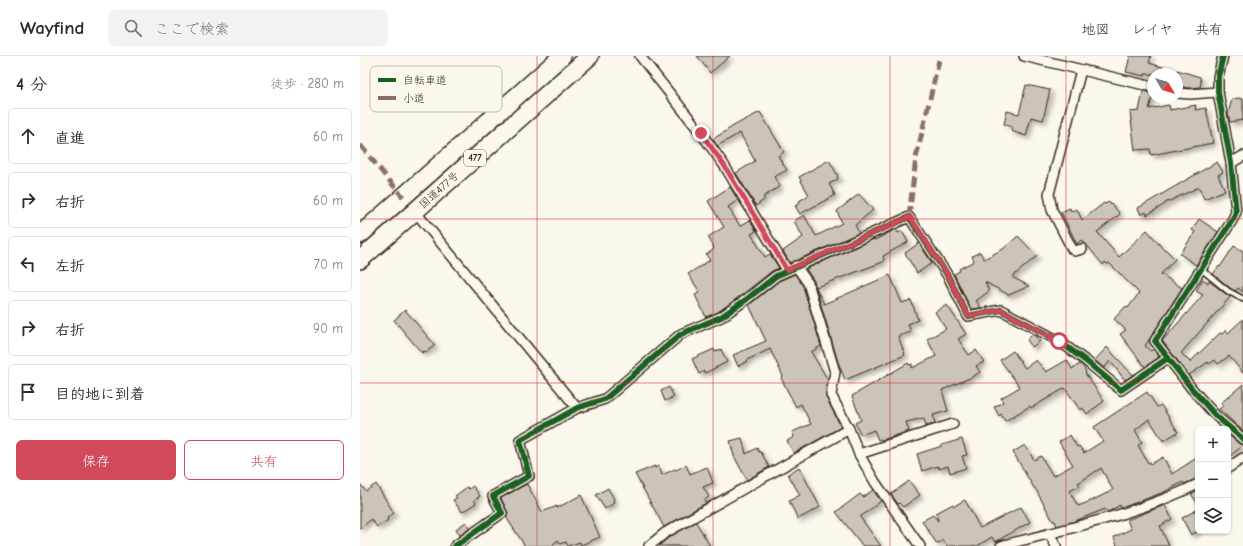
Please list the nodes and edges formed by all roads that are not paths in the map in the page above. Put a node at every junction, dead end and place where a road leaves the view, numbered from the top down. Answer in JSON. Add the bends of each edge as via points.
{"nodes":[{"id":1,"x":562,"y":56,"type":"edge"},
{"id":2,"x":590,"y":56,"type":"edge"},
{"id":3,"x":640,"y":56,"type":"edge"},
{"id":4,"x":1024,"y":56,"type":"edge"},
{"id":5,"x":1223,"y":56,"type":"edge"},
{"id":6,"x":1081,"y":70,"type":"junction"},
{"id":7,"x":1147,"y":86,"type":"edge"},
{"id":8,"x":1218,"y":92,"type":"junction"},
{"id":9,"x":1183,"y":93,"type":"edge"},
{"id":10,"x":502,"y":109,"type":"edge"},
{"id":11,"x":499,"y":112,"type":"edge"},
{"id":12,"x":1243,"y":156,"type":"edge"},
{"id":13,"x":1231,"y":162,"type":"junction"},
{"id":14,"x":403,"y":197,"type":"junction"},
{"id":15,"x":416,"y":211,"type":"junction"},
{"id":16,"x":1240,"y":212,"type":"edge"},
{"id":17,"x":360,"y":236,"type":"edge"},
{"id":18,"x":1082,"y":249,"type":"dead end"},
{"id":19,"x":360,"y":260,"type":"edge"},
{"id":20,"x":792,"y":268,"type":"junction"},
{"id":21,"x":1202,"y":269,"type":"junction"},
{"id":22,"x":1243,"y":299,"type":"edge"},
{"id":23,"x":1168,"y":358,"type":"junction"},
{"id":24,"x":577,"y":408,"type":"junction"},
{"id":25,"x":953,"y":424,"type":"dead end"},
{"id":26,"x":849,"y":429,"type":"junction"},
{"id":27,"x":1243,"y":439,"type":"edge"},
{"id":28,"x":859,"y":454,"type":"junction"},
{"id":29,"x":1243,"y":458,"type":"edge"},
{"id":30,"x":1231,"y":466,"type":"edge"},
{"id":31,"x":1195,"y":486,"type":"edge"},
{"id":32,"x":1049,"y":533,"type":"junction"},
{"id":33,"x":455,"y":546,"type":"edge"},
{"id":34,"x":649,"y":546,"type":"edge"},
{"id":35,"x":920,"y":546,"type":"edge"},
{"id":36,"x":1001,"y":546,"type":"edge"},
{"id":37,"x":1056,"y":546,"type":"edge"}],
"edges":[{"from":1,"to":10,"type":"highway","name":"国道477号","number":"477"},
{"from":2,"to":15,"type":"highway","name":"国道477号","number":"477"},
{"from":3,"to":20,"type":"street","via":[[724,165]]},
{"from":4,"to":6,"type":"street"},
{"from":5,"to":8,"type":"street","via":[[1218,77]]},
{"from":6,"to":7,"type":"street"},
{"from":6,"to":18,"type":"street","via":[[1049,194],[1052,210],[1072,249]]},
{"from":8,"to":9,"type":"street"},
{"from":8,"to":13,"type":"street"},
{"from":11,"to":14,"type":"highway","name":"国道477号","number":"477"},
{"from":12,"to":13,"type":"street"},
{"from":13,"to":16,"type":"street"},
{"from":14,"to":15,"type":"street"},
{"from":14,"to":17,"type":"highway","name":"国道477号","number":"477"},
{"from":15,"to":19,"type":"highway","name":"国道477号","number":"477"},
{"from":15,"to":24,"type":"street"},
{"from":16,"to":21,"type":"street"},
{"from":20,"to":23,"type":"street","via":[[910,217],[948,276],[968,316],[1001,310],[1059,341],[1121,390]]},
{"from":20,"to":24,"type":"street","via":[[776,276],[721,317],[681,334],[605,399]]},
{"from":20,"to":26,"type":"street","via":[[808,283],[835,372],[831,395]]},
{"from":21,"to":22,"type":"lane","via":[[1228,291]]},
{"from":21,"to":23,"type":"street","via":[[1155,342]]},
{"from":23,"to":27,"type":"street","via":[[1216,416]]},
{"from":24,"to":33,"type":"street","via":[[520,440],[529,476],[493,496],[502,513]]},
{"from":25,"to":28,"type":"street"},
{"from":26,"to":28,"type":"street"},
{"from":26,"to":34,"type":"street","via":[[665,533]]},
{"from":28,"to":35,"type":"street","via":[[875,482]]},
{"from":29,"to":30,"type":"street"},
{"from":31,"to":32,"type":"street","via":[[1175,496],[1109,519]]},
{"from":32,"to":36,"type":"street"},
{"from":32,"to":37,"type":"street"}]}
